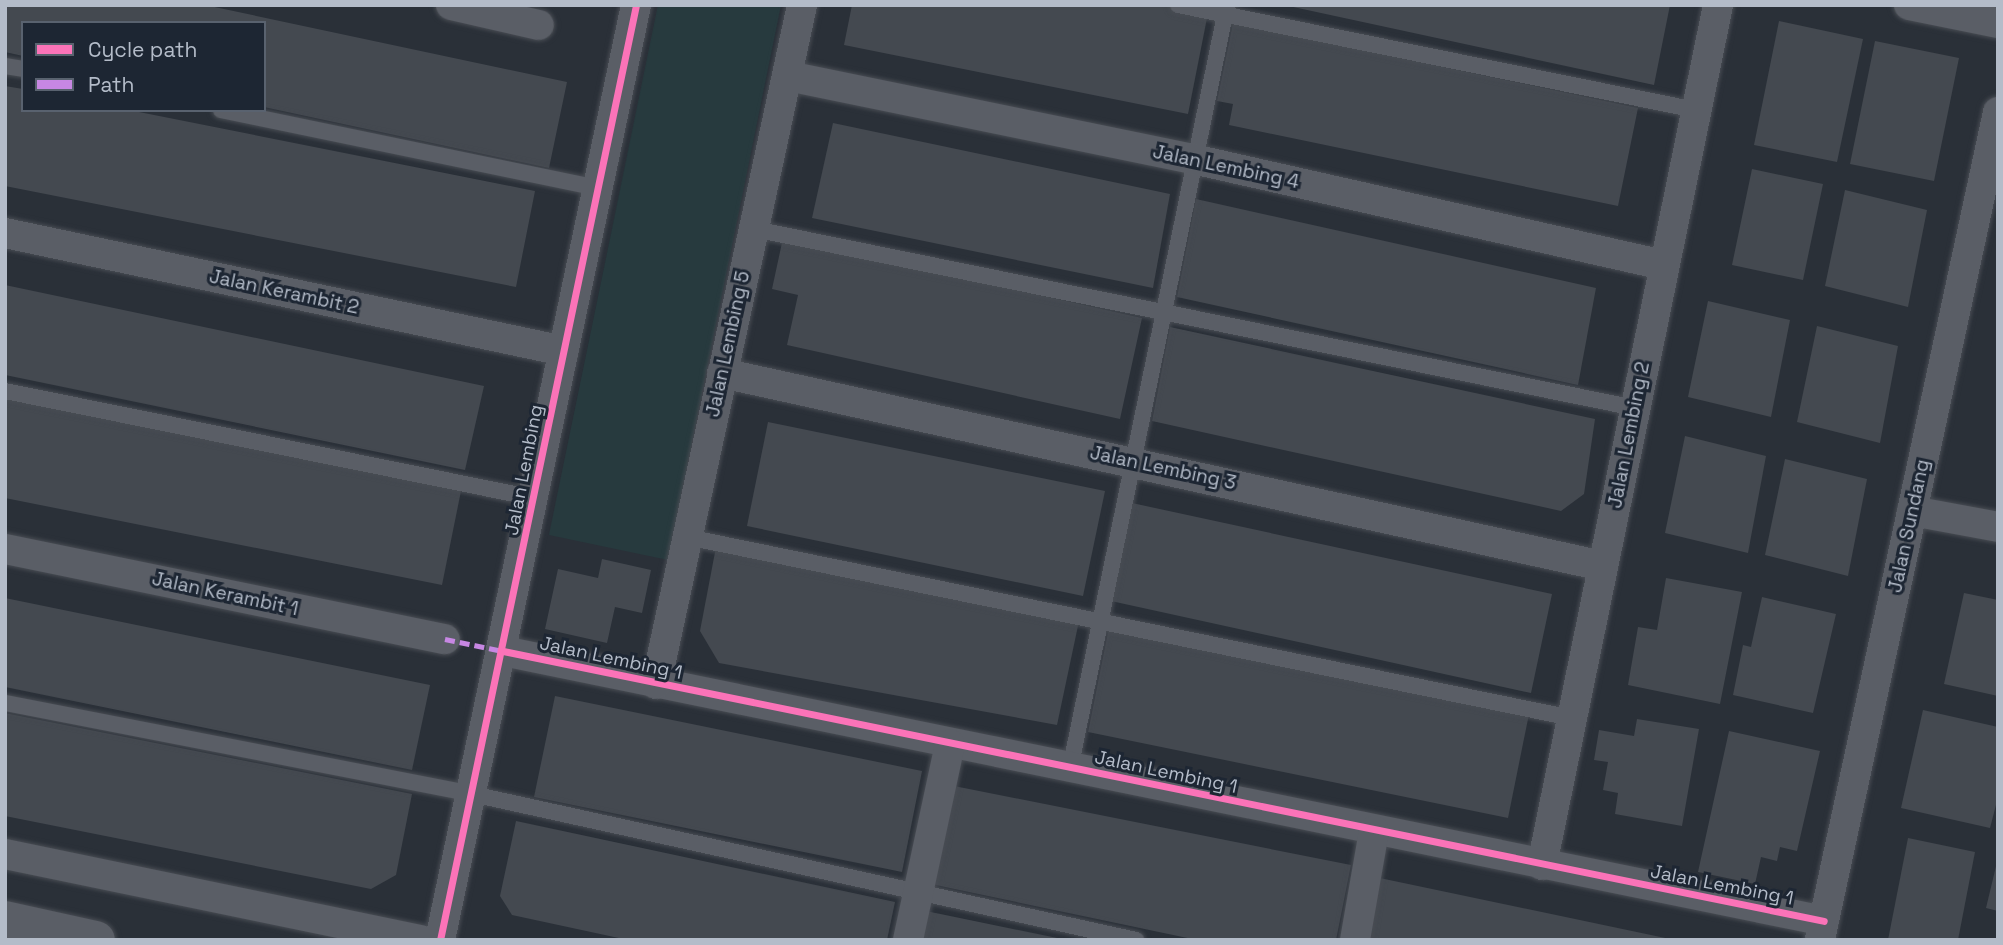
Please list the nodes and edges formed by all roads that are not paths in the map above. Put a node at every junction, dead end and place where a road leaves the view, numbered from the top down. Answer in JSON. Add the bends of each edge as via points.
{"nodes":[{"id":1,"x":451,"y":5,"type":"edge"},
{"id":2,"x":636,"y":5,"type":"edge"},
{"id":3,"x":802,"y":5,"type":"edge"},
{"id":4,"x":1178,"y":5,"type":"edge"},
{"id":5,"x":1718,"y":5,"type":"edge"},
{"id":6,"x":1909,"y":5,"type":"edge"},
{"id":7,"x":1226,"y":10,"type":"edge"},
{"id":8,"x":1998,"y":23,"type":"edge"},
{"id":9,"x":539,"y":24,"type":"dead end"},
{"id":10,"x":788,"y":76,"type":"junction"},
{"id":11,"x":1696,"y":110,"type":"junction"},
{"id":12,"x":231,"y":112,"type":"edge"},
{"id":13,"x":1998,"y":112,"type":"edge"},
{"id":14,"x":1193,"y":159,"type":"junction"},
{"id":15,"x":598,"y":188,"type":"junction"},
{"id":16,"x":754,"y":229,"type":"junction"},
{"id":17,"x":5,"y":233,"type":"edge"},
{"id":18,"x":1664,"y":265,"type":"junction"},
{"id":19,"x":1161,"y":314,"type":"junction"},
{"id":20,"x":564,"y":351,"type":"junction"},
{"id":21,"x":722,"y":373,"type":"junction"},
{"id":22,"x":5,"y":391,"type":"edge"},
{"id":23,"x":1635,"y":408,"type":"junction"},
{"id":24,"x":1133,"y":461,"type":"junction"},
{"id":25,"x":534,"y":498,"type":"junction"},
{"id":26,"x":1912,"y":511,"type":"junction"},
{"id":27,"x":1998,"y":527,"type":"edge"},
{"id":28,"x":687,"y":537,"type":"junction"},
{"id":29,"x":5,"y":549,"type":"edge"},
{"id":30,"x":1603,"y":566,"type":"junction"},
{"id":31,"x":1100,"y":620,"type":"junction"},
{"id":32,"x":445,"y":639,"type":"dead end"},
{"id":33,"x":503,"y":651,"type":"junction"},
{"id":34,"x":656,"y":684,"type":"junction"},
{"id":35,"x":5,"y":703,"type":"edge"},
{"id":36,"x":1572,"y":718,"type":"junction"},
{"id":37,"x":950,"y":744,"type":"junction"},
{"id":38,"x":1070,"y":769,"type":"junction"},
{"id":39,"x":472,"y":794,"type":"junction"},
{"id":40,"x":1374,"y":831,"type":"junction"},
{"id":41,"x":5,"y":854,"type":"edge"},
{"id":42,"x":1542,"y":865,"type":"junction"},
{"id":43,"x":918,"y":895,"type":"junction"},
{"id":44,"x":5,"y":920,"type":"edge"},
{"id":45,"x":1822,"y":930,"type":"edge"},
{"id":46,"x":96,"y":940,"type":"edge"},
{"id":47,"x":421,"y":940,"type":"edge"},
{"id":48,"x":440,"y":940,"type":"edge"},
{"id":49,"x":908,"y":940,"type":"edge"},
{"id":50,"x":1136,"y":940,"type":"edge"},
{"id":51,"x":1355,"y":940,"type":"edge"}],
"edges":[{"from":1,"to":9,"type":"street"},
{"from":2,"to":15,"type":"street","name":"Jalan Lembing"},
{"from":3,"to":10,"type":"street","name":"Jalan Lembing 5"},
{"from":4,"to":7,"type":"lane"},
{"from":5,"to":11,"type":"street","name":"Jalan Lembing 2"},
{"from":6,"to":8,"type":"street"},
{"from":7,"to":11,"type":"lane"},
{"from":7,"to":14,"type":"lane"},
{"from":10,"to":14,"type":"street","name":"Jalan Lembing 4"},
{"from":10,"to":16,"type":"street","name":"Jalan Lembing 5"},
{"from":11,"to":18,"type":"street","name":"Jalan Lembing 2"},
{"from":12,"to":15,"type":"lane"},
{"from":13,"to":26,"type":"street","name":"Jalan Sundang"},
{"from":14,"to":18,"type":"street","name":"Jalan Lembing 4"},
{"from":14,"to":19,"type":"lane"},
{"from":15,"to":20,"type":"street","name":"Jalan Lembing"},
{"from":16,"to":19,"type":"lane"},
{"from":16,"to":21,"type":"street","name":"Jalan Lembing 5"},
{"from":17,"to":20,"type":"street","name":"Jalan Kerambit 2"},
{"from":18,"to":23,"type":"street","name":"Jalan Lembing 2"},
{"from":19,"to":23,"type":"lane"},
{"from":19,"to":24,"type":"lane"},
{"from":20,"to":25,"type":"street","name":"Jalan Lembing"},
{"from":21,"to":24,"type":"street","name":"Jalan Lembing 3"},
{"from":21,"to":28,"type":"street","name":"Jalan Lembing 5"},
{"from":22,"to":25,"type":"lane"},
{"from":23,"to":30,"type":"street","name":"Jalan Lembing 2"},
{"from":24,"to":30,"type":"street","name":"Jalan Lembing 3"},
{"from":24,"to":31,"type":"lane"},
{"from":25,"to":33,"type":"street","name":"Jalan Lembing"},
{"from":26,"to":27,"type":"street"},
{"from":26,"to":45,"type":"street","name":"Jalan Sundang"},
{"from":28,"to":31,"type":"lane"},
{"from":28,"to":34,"type":"street","name":"Jalan Lembing 5"},
{"from":29,"to":32,"type":"street","name":"Jalan Kerambit 1"},
{"from":30,"to":36,"type":"street","name":"Jalan Lembing 2"},
{"from":31,"to":36,"type":"lane"},
{"from":31,"to":38,"type":"lane"},
{"from":33,"to":34,"type":"street","name":"Jalan Lembing 1"},
{"from":33,"to":39,"type":"street","name":"Jalan Lembing"},
{"from":34,"to":37,"type":"street","name":"Jalan Lembing 1"},
{"from":35,"to":39,"type":"lane"},
{"from":36,"to":42,"type":"street","name":"Jalan Lembing 2"},
{"from":37,"to":38,"type":"street","name":"Jalan Lembing 1"},
{"from":37,"to":43,"type":"street"},
{"from":38,"to":40,"type":"street","name":"Jalan Lembing 1"},
{"from":39,"to":43,"type":"lane"},
{"from":39,"to":48,"type":"street","name":"Jalan Lembing"},
{"from":40,"to":42,"type":"street","name":"Jalan Lembing 1"},
{"from":40,"to":51,"type":"street"},
{"from":41,"to":47,"type":"street"},
{"from":42,"to":45,"type":"street","name":"Jalan Lembing 1"},
{"from":43,"to":49,"type":"street"},
{"from":43,"to":50,"type":"lane"},
{"from":44,"to":46,"type":"street"}]}
